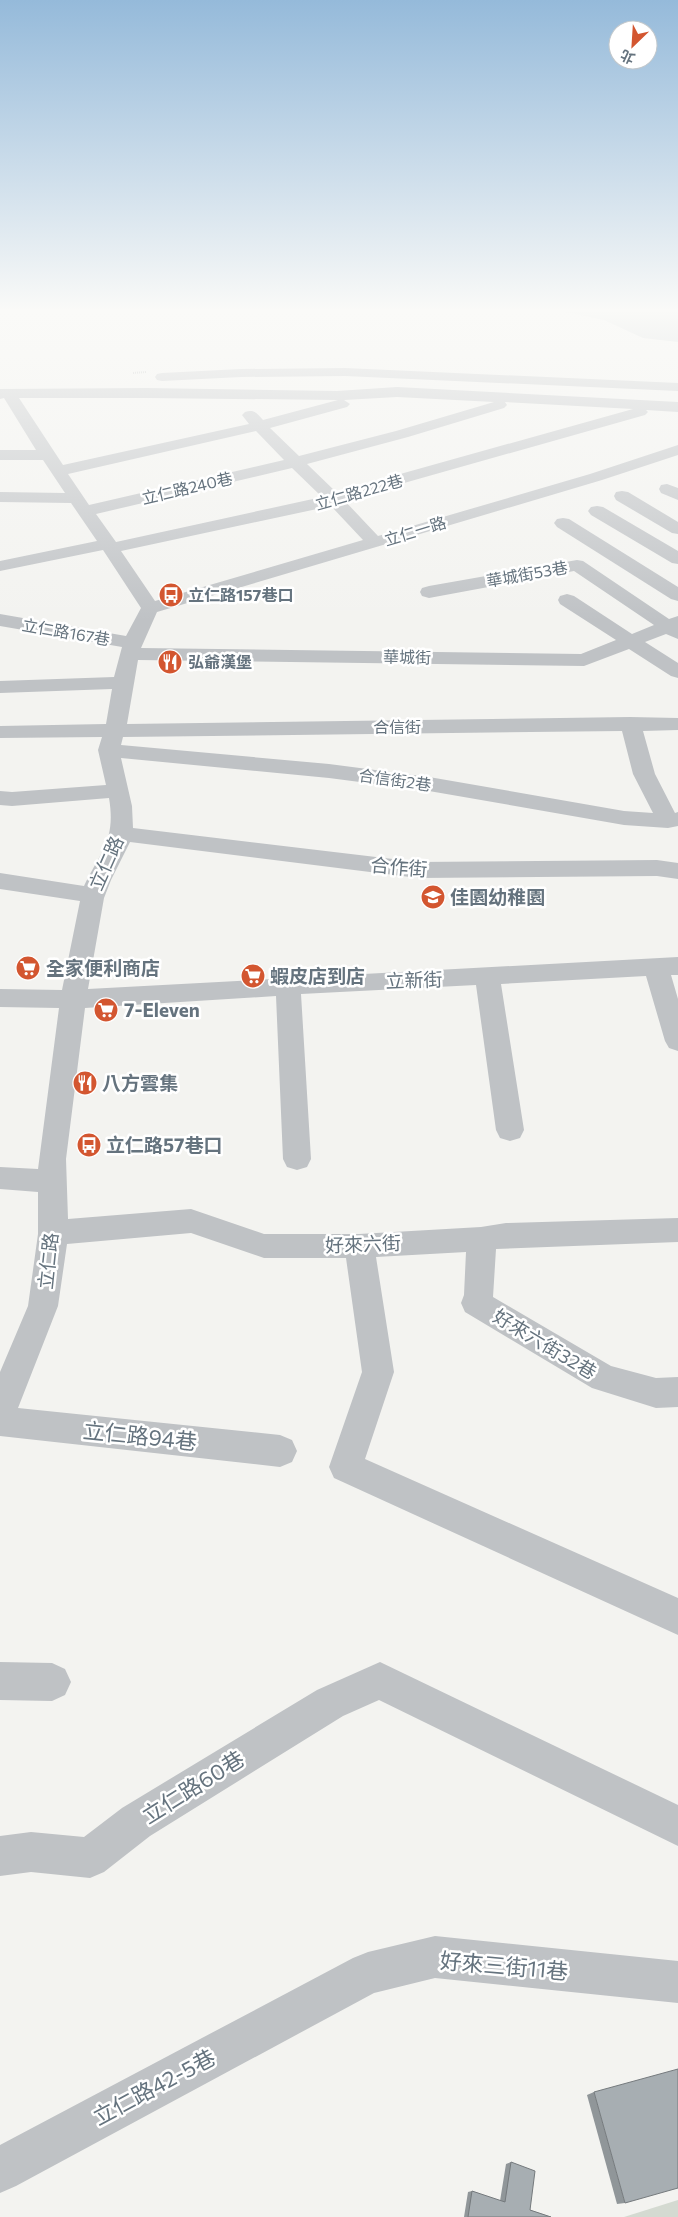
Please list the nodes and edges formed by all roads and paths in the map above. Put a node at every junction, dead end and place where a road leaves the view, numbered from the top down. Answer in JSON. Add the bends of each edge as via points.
{"nodes":[{"id":1,"x":17,"y":413,"type":"edge"},
{"id":2,"x":249,"y":413,"type":"edge"},
{"id":3,"x":305,"y":413,"type":"edge"},
{"id":4,"x":471,"y":413,"type":"edge"},
{"id":5,"x":634,"y":413,"type":"edge"},
{"id":6,"x":259,"y":426,"type":"junction"},
{"id":7,"x":678,"y":450,"type":"edge"},
{"id":8,"x":0,"y":455,"type":"edge"},
{"id":9,"x":46,"y":455,"type":"junction"},
{"id":10,"x":651,"y":458,"type":"junction"},
{"id":11,"x":296,"y":462,"type":"junction"},
{"id":12,"x":669,"y":467,"type":"dead end"},
{"id":13,"x":59,"y":471,"type":"junction"},
{"id":14,"x":622,"y":496,"type":"dead end"},
{"id":15,"x":0,"y":497,"type":"edge"},
{"id":16,"x":333,"y":498,"type":"junction"},
{"id":17,"x":80,"y":504,"type":"junction"},
{"id":18,"x":597,"y":511,"type":"dead end"},
{"id":19,"x":563,"y":523,"type":"dead end"},
{"id":20,"x":678,"y":529,"type":"edge"},
{"id":21,"x":375,"y":542,"type":"junction"},
{"id":22,"x":110,"y":546,"type":"junction"},
{"id":23,"x":678,"y":558,"type":"edge"},
{"id":24,"x":0,"y":566,"type":"edge"},
{"id":25,"x":429,"y":592,"type":"dead end"},
{"id":26,"x":678,"y":594,"type":"edge"},
{"id":27,"x":568,"y":600,"type":"dead end"},
{"id":28,"x":150,"y":608,"type":"junction"},
{"id":29,"x":0,"y":620,"type":"edge"},
{"id":30,"x":674,"y":627,"type":"edge"},
{"id":31,"x":630,"y":641,"type":"junction"},
{"id":32,"x":131,"y":649,"type":"junction"},
{"id":33,"x":678,"y":672,"type":"edge"},
{"id":34,"x":123,"y":683,"type":"junction"},
{"id":35,"x":0,"y":687,"type":"edge"},
{"id":36,"x":630,"y":723,"type":"junction"},
{"id":37,"x":678,"y":724,"type":"edge"},
{"id":38,"x":116,"y":729,"type":"junction"},
{"id":39,"x":0,"y":732,"type":"edge"},
{"id":40,"x":109,"y":750,"type":"junction"},
{"id":41,"x":117,"y":791,"type":"junction"},
{"id":42,"x":0,"y":798,"type":"edge"},
{"id":43,"x":673,"y":820,"type":"edge"},
{"id":44,"x":122,"y":834,"type":"junction"},
{"id":45,"x":678,"y":871,"type":"edge"},
{"id":46,"x":0,"y":880,"type":"edge"},
{"id":47,"x":91,"y":894,"type":"junction"},
{"id":48,"x":667,"y":967,"type":"edge"},
{"id":49,"x":487,"y":977,"type":"junction"},
{"id":50,"x":288,"y":986,"type":"junction"},
{"id":51,"x":0,"y":998,"type":"edge"},
{"id":52,"x":73,"y":999,"type":"junction"},
{"id":53,"x":678,"y":1042,"type":"edge"},
{"id":54,"x":510,"y":1130,"type":"dead end"},
{"id":55,"x":297,"y":1159,"type":"dead end"},
{"id":56,"x":0,"y":1178,"type":"edge"},
{"id":57,"x":52,"y":1182,"type":"junction"},
{"id":58,"x":678,"y":1230,"type":"edge"},
{"id":59,"x":52,"y":1234,"type":"junction"},
{"id":60,"x":481,"y":1240,"type":"junction"},
{"id":61,"x":359,"y":1246,"type":"junction"},
{"id":62,"x":678,"y":1392,"type":"edge"},
{"id":63,"x":0,"y":1410,"type":"edge"},
{"id":64,"x":0,"y":1421,"type":"edge"},
{"id":65,"x":280,"y":1451,"type":"dead end"},
{"id":66,"x":678,"y":1616,"type":"edge"},
{"id":67,"x":0,"y":1681,"type":"edge"},
{"id":68,"x":52,"y":1682,"type":"dead end"},
{"id":69,"x":678,"y":1826,"type":"edge"},
{"id":70,"x":0,"y":1856,"type":"edge"},
{"id":71,"x":678,"y":1982,"type":"edge"},
{"id":72,"x":308,"y":2004,"type":"joint"},
{"id":73,"x":0,"y":2170,"type":"edge"}],
"edges":[{"from":1,"to":9,"type":"street"},
{"from":2,"to":6,"type":"street"},
{"from":3,"to":6,"type":"street"},
{"from":4,"to":11,"type":"street","name":"立仁路240巷"},
{"from":5,"to":16,"type":"street","name":"立仁路222巷"},
{"from":6,"to":11,"type":"street"},
{"from":6,"to":13,"type":"street"},
{"from":7,"to":10,"type":"street","name":"立仁一路"},
{"from":8,"to":9,"type":"street"},
{"from":9,"to":13,"type":"street"},
{"from":10,"to":12,"type":"street"},
{"from":10,"to":21,"type":"street","name":"立仁一路"},
{"from":11,"to":16,"type":"street"},
{"from":11,"to":17,"type":"street","name":"立仁路240巷"},
{"from":13,"to":17,"type":"street"},
{"from":14,"to":20,"type":"street"},
{"from":15,"to":17,"type":"street","name":"立仁路240巷"},
{"from":16,"to":21,"type":"street"},
{"from":16,"to":22,"type":"street","name":"立仁路222巷","via":[[311,506]]},
{"from":17,"to":22,"type":"street"},
{"from":18,"to":23,"type":"street"},
{"from":19,"to":26,"type":"street"},
{"from":21,"to":28,"type":"street","name":"立仁一路"},
{"from":22,"to":24,"type":"street","name":"立仁路222巷"},
{"from":22,"to":28,"type":"street"},
{"from":25,"to":30,"type":"street","name":"華城街53巷","via":[[577,565]]},
{"from":27,"to":31,"type":"street"},
{"from":28,"to":32,"type":"street","name":"立仁路"},
{"from":29,"to":32,"type":"street","name":"立仁路167巷"},
{"from":30,"to":31,"type":"street","name":"華城街"},
{"from":31,"to":32,"type":"street","name":"華城街","via":[[584,660]]},
{"from":31,"to":33,"type":"street"},
{"from":32,"to":34,"type":"street","name":"立仁路"},
{"from":34,"to":35,"type":"street"},
{"from":34,"to":38,"type":"street","name":"立仁路"},
{"from":36,"to":37,"type":"street","name":"合信街"},
{"from":36,"to":38,"type":"street","name":"合信街"},
{"from":36,"to":43,"type":"street","via":[[644,774]]},
{"from":38,"to":39,"type":"street","name":"合信街"},
{"from":38,"to":40,"type":"street","name":"立仁路"},
{"from":40,"to":41,"type":"street","name":"立仁路"},
{"from":40,"to":43,"type":"street","name":"合信街2巷","via":[[338,772],[429,784],[624,818]]},
{"from":41,"to":42,"type":"street"},
{"from":41,"to":44,"type":"street","name":"立仁路","via":[[123,818]]},
{"from":44,"to":45,"type":"street","name":"合作街","via":[[418,870],[657,868]]},
{"from":44,"to":47,"type":"street","name":"立仁路"},
{"from":46,"to":47,"type":"street"},
{"from":47,"to":52,"type":"street","name":"立仁路"},
{"from":48,"to":49,"type":"street","name":"立新街"},
{"from":48,"to":53,"type":"street"},
{"from":49,"to":50,"type":"street","name":"立新街"},
{"from":49,"to":54,"type":"street"},
{"from":50,"to":52,"type":"street","name":"立新街"},
{"from":50,"to":55,"type":"street"},
{"from":51,"to":52,"type":"street","name":"立新街"},
{"from":52,"to":57,"type":"street","name":"立仁路","via":[[52,1159]]},
{"from":56,"to":57,"type":"street"},
{"from":57,"to":59,"type":"street","name":"立仁路"},
{"from":58,"to":60,"type":"street","name":"好來六街","via":[[506,1235]]},
{"from":59,"to":61,"type":"street","name":"好來六街","via":[[191,1221],[264,1246]]},
{"from":59,"to":63,"type":"street","name":"立仁路","via":[[44,1306]]},
{"from":60,"to":61,"type":"street","name":"好來六街"},
{"from":60,"to":62,"type":"street","name":"好來六街32巷","via":[[476,1303],[603,1378],[656,1393]]},
{"from":61,"to":66,"type":"street","via":[[378,1372],[346,1467]]},
{"from":64,"to":65,"type":"street","name":"立仁路94巷"},
{"from":67,"to":68,"type":"street"},
{"from":69,"to":70,"type":"street","name":"立仁路60巷","via":[[380,1681],[322,1708],[136,1822],[90,1858],[31,1852]]},
{"from":71,"to":72,"type":"street","name":"好來三街11巷","via":[[435,1958],[368,1973]]},
{"from":72,"to":73,"type":"street","name":"立仁路42-5巷"}]}
